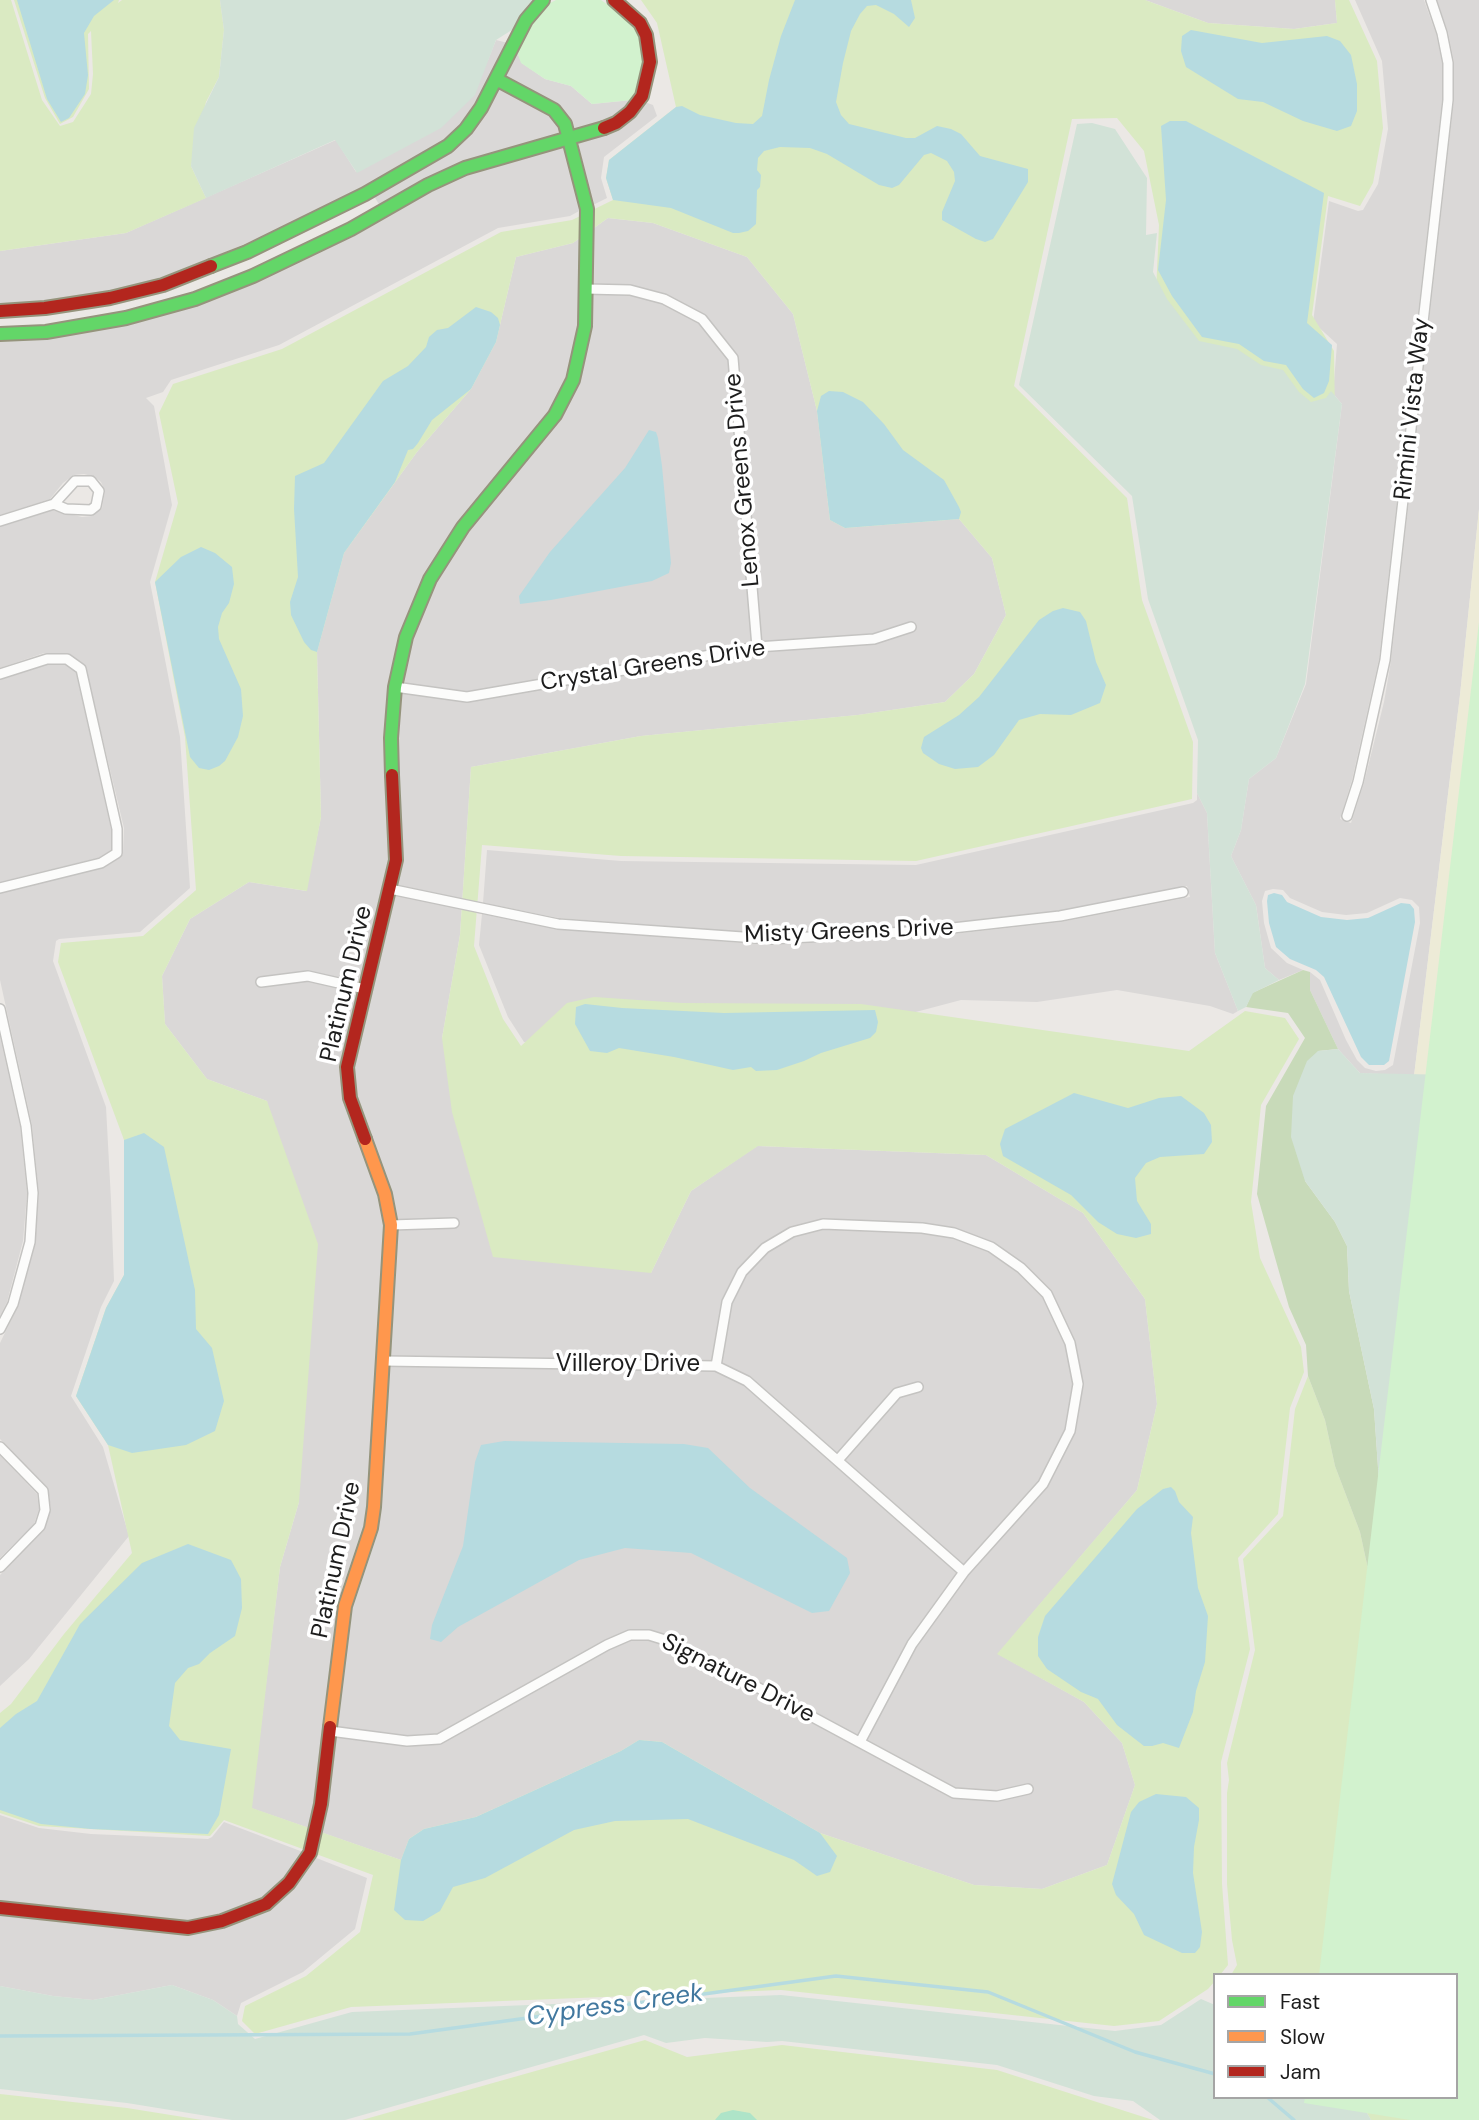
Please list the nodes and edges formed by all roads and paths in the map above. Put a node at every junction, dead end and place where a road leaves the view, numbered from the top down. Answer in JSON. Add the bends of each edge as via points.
{"nodes":[{"id":1,"x":542,"y":0,"type":"edge"},
{"id":2,"x":614,"y":0,"type":"edge"},
{"id":3,"x":626,"y":0,"type":"edge"},
{"id":4,"x":1431,"y":0,"type":"edge"},
{"id":5,"x":636,"y":18,"type":"junction"},
{"id":6,"x":496,"y":79,"type":"junction"},
{"id":7,"x":570,"y":139,"type":"junction"},
{"id":8,"x":365,"y":194,"type":"junction"},
{"id":9,"x":376,"y":215,"type":"junction"},
{"id":10,"x":586,"y":289,"type":"junction"},
{"id":11,"x":0,"y":311,"type":"edge"},
{"id":12,"x":0,"y":334,"type":"edge"},
{"id":13,"x":54,"y":504,"type":"junction"},
{"id":14,"x":0,"y":521,"type":"edge"},
{"id":15,"x":911,"y":627,"type":"dead end"},
{"id":16,"x":757,"y":647,"type":"junction"},
{"id":17,"x":0,"y":674,"type":"edge"},
{"id":18,"x":395,"y":687,"type":"junction"},
{"id":19,"x":1347,"y":816,"type":"dead end"},
{"id":20,"x":0,"y":888,"type":"edge"},
{"id":21,"x":390,"y":889,"type":"junction"},
{"id":22,"x":1183,"y":892,"type":"dead end"},
{"id":23,"x":261,"y":982,"type":"dead end"},
{"id":24,"x":365,"y":989,"type":"junction"},
{"id":25,"x":0,"y":1009,"type":"edge"},
{"id":26,"x":454,"y":1223,"type":"dead end"},
{"id":27,"x":391,"y":1225,"type":"junction"},
{"id":28,"x":0,"y":1329,"type":"edge"},
{"id":29,"x":384,"y":1361,"type":"junction"},
{"id":30,"x":716,"y":1366,"type":"junction"},
{"id":31,"x":918,"y":1387,"type":"dead end"},
{"id":32,"x":0,"y":1447,"type":"edge"},
{"id":33,"x":838,"y":1460,"type":"junction"},
{"id":34,"x":0,"y":1567,"type":"edge"},
{"id":35,"x":964,"y":1572,"type":"junction"},
{"id":36,"x":330,"y":1731,"type":"junction"},
{"id":37,"x":860,"y":1742,"type":"junction"},
{"id":38,"x":1028,"y":1789,"type":"dead end"},
{"id":39,"x":0,"y":1908,"type":"edge"}],
"edges":[{"from":1,"to":6,"type":"street","via":[[526,20]]},
{"from":2,"to":5,"type":"street"},
{"from":3,"to":5,"type":"street"},
{"from":4,"to":19,"type":"street","name":"Rimini Vista Way","via":[[1448,63],[1448,100],[1385,660]]},
{"from":5,"to":7,"type":"street","via":[[650,52],[642,96],[616,123]]},
{"from":6,"to":7,"type":"street","name":"Platinum Drive","via":[[554,110]]},
{"from":6,"to":8,"type":"street","via":[[457,139]]},
{"from":7,"to":9,"type":"street","via":[[465,168]]},
{"from":7,"to":10,"type":"street","name":"Platinum Drive","via":[[587,209]]},
{"from":8,"to":9,"type":"street"},
{"from":8,"to":11,"type":"street","via":[[247,252],[163,285],[110,298]]},
{"from":9,"to":12,"type":"street","via":[[253,276],[195,299],[126,318],[46,332]]},
{"from":10,"to":16,"type":"street","name":"Lenox Greens Drive","via":[[631,290],[664,299],[702,319],[733,358]]},
{"from":10,"to":18,"type":"street","name":"Platinum Drive","via":[[584,338],[568,391],[547,426],[463,527],[435,569],[410,626]]},
{"from":13,"to":13,"type":"street","via":[[91,510],[99,491],[91,481],[75,481]]},
{"from":13,"to":14,"type":"street"},
{"from":15,"to":16,"type":"street","name":"Crystal Greens Drive","via":[[874,639]]},
{"from":16,"to":18,"type":"street","name":"Crystal Greens Drive","via":[[467,697]]},
{"from":17,"to":20,"type":"street","via":[[47,659],[67,659],[81,669],[117,829],[117,853],[101,863]]},
{"from":18,"to":21,"type":"street","name":"Platinum Drive","via":[[391,738],[396,852]]},
{"from":21,"to":22,"type":"street","name":"Misty Greens Drive","via":[[558,924],[771,939],[926,932],[1034,919]]},
{"from":21,"to":24,"type":"street","name":"Platinum Drive"},
{"from":23,"to":24,"type":"street","via":[[308,976]]},
{"from":24,"to":27,"type":"street","name":"Platinum Drive","via":[[348,1059],[348,1082],[386,1194]]},
{"from":25,"to":28,"type":"street","via":[[26,1126],[33,1194],[30,1242],[13,1304]]},
{"from":26,"to":27,"type":"street"},
{"from":27,"to":29,"type":"street","name":"Platinum Drive"},
{"from":29,"to":30,"type":"street","name":"Villeroy Drive"},
{"from":29,"to":36,"type":"street","name":"Platinum Drive","via":[[374,1507],[345,1606]]},
{"from":30,"to":33,"type":"street","name":"Villeroy Drive","via":[[747,1381]]},
{"from":30,"to":35,"type":"street","via":[[727,1302],[742,1272],[765,1248],[792,1231],[823,1224],[922,1228],[990,1247],[1021,1268],[1048,1294],[1070,1343],[1078,1384],[1070,1431],[1043,1484]]},
{"from":31,"to":33,"type":"street","via":[[897,1393]]},
{"from":32,"to":34,"type":"street","via":[[43,1491],[45,1510],[40,1526]]},
{"from":33,"to":35,"type":"street","name":"Villeroy Drive"},
{"from":35,"to":37,"type":"street","via":[[912,1644]]},
{"from":36,"to":37,"type":"street","name":"Signature Drive","via":[[407,1741],[439,1739],[607,1645],[630,1635],[649,1635],[675,1643]]},
{"from":36,"to":39,"type":"street","name":"Platinum Drive","via":[[310,1853],[289,1883],[265,1904],[222,1922],[188,1927]]},
{"from":37,"to":38,"type":"street","name":"Signature Drive","via":[[954,1793],[998,1796]]}]}
